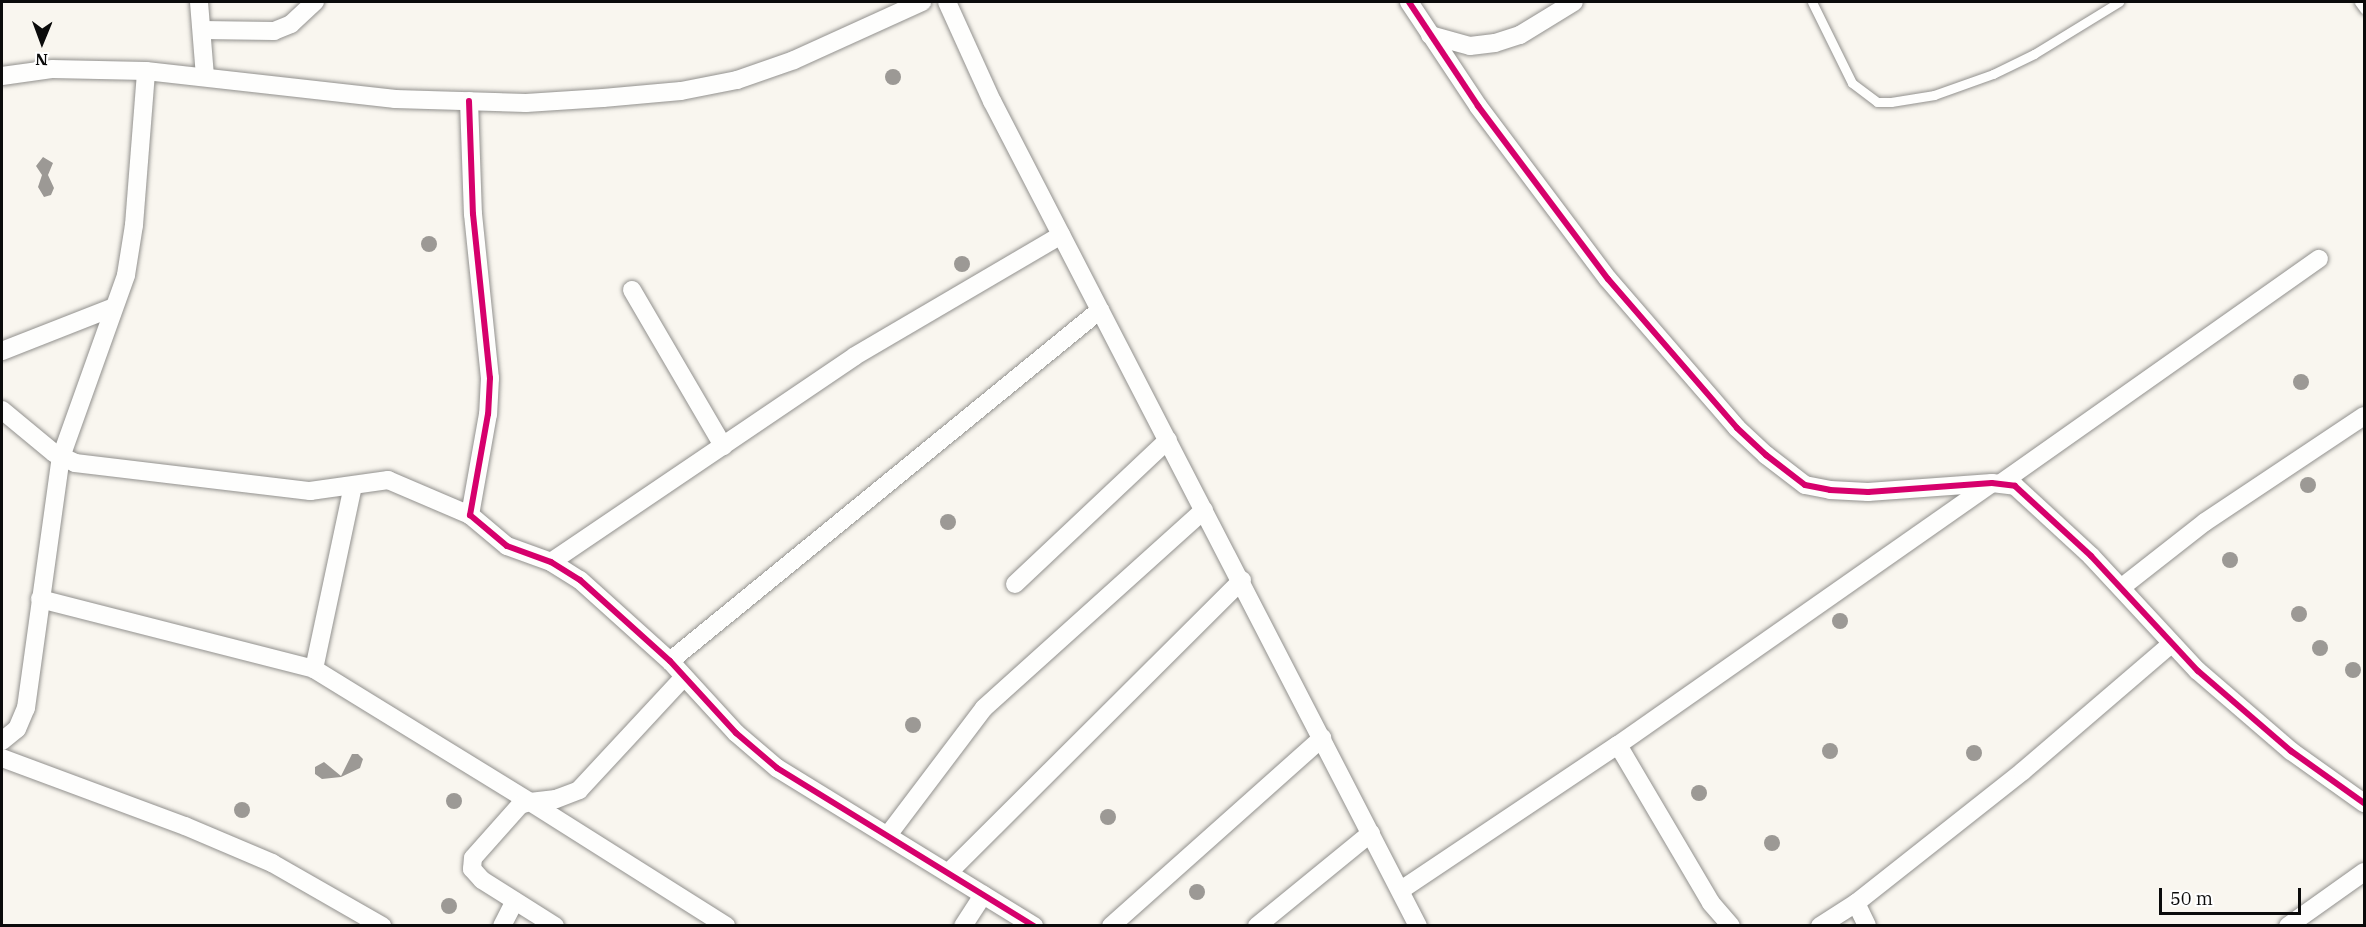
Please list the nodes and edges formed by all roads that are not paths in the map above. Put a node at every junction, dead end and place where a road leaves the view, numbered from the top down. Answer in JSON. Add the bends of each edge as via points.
{"nodes":[{"id":1,"x":199,"y":2,"type":"edge"},
{"id":2,"x":315,"y":2,"type":"edge"},
{"id":3,"x":922,"y":2,"type":"edge"},
{"id":4,"x":947,"y":2,"type":"edge"},
{"id":5,"x":1408,"y":2,"type":"edge"},
{"id":6,"x":1574,"y":2,"type":"edge"},
{"id":7,"x":1812,"y":2,"type":"edge"},
{"id":8,"x":2119,"y":2,"type":"edge"},
{"id":9,"x":2359,"y":2,"type":"edge"},
{"id":10,"x":2364,"y":9,"type":"edge"},
{"id":11,"x":202,"y":30,"type":"junction"},
{"id":12,"x":1430,"y":35,"type":"junction"},
{"id":13,"x":146,"y":71,"type":"junction"},
{"id":14,"x":2,"y":76,"type":"edge"},
{"id":15,"x":205,"y":77,"type":"junction"},
{"id":16,"x":469,"y":101,"type":"junction"},
{"id":17,"x":1061,"y":235,"type":"junction"},
{"id":18,"x":2319,"y":259,"type":"dead end"},
{"id":19,"x":633,"y":291,"type":"dead end"},
{"id":20,"x":114,"y":307,"type":"junction"},
{"id":21,"x":1100,"y":310,"type":"junction"},
{"id":22,"x":2,"y":351,"type":"edge"},
{"id":23,"x":2,"y":410,"type":"edge"},
{"id":24,"x":2364,"y":416,"type":"edge"},
{"id":25,"x":1168,"y":440,"type":"junction"},
{"id":26,"x":723,"y":446,"type":"junction"},
{"id":27,"x":61,"y":457,"type":"junction"},
{"id":28,"x":1997,"y":483,"type":"junction"},
{"id":29,"x":353,"y":486,"type":"junction"},
{"id":30,"x":1204,"y":510,"type":"junction"},
{"id":31,"x":470,"y":515,"type":"junction"},
{"id":32,"x":551,"y":562,"type":"junction"},
{"id":33,"x":1242,"y":580,"type":"junction"},
{"id":34,"x":1014,"y":584,"type":"dead end"},
{"id":35,"x":2122,"y":587,"type":"junction"},
{"id":36,"x":40,"y":599,"type":"junction"},
{"id":37,"x":2171,"y":644,"type":"junction"},
{"id":38,"x":670,"y":661,"type":"junction"},
{"id":39,"x":314,"y":669,"type":"junction"},
{"id":40,"x":684,"y":677,"type":"junction"},
{"id":41,"x":1322,"y":738,"type":"junction"},
{"id":42,"x":2,"y":741,"type":"edge"},
{"id":43,"x":1618,"y":745,"type":"junction"},
{"id":44,"x":2,"y":758,"type":"edge"},
{"id":45,"x":530,"y":802,"type":"junction"},
{"id":46,"x":2364,"y":803,"type":"edge"},
{"id":47,"x":1371,"y":833,"type":"junction"},
{"id":48,"x":888,"y":835,"type":"junction"},
{"id":49,"x":2364,"y":872,"type":"edge"},
{"id":50,"x":948,"y":873,"type":"junction"},
{"id":51,"x":1401,"y":890,"type":"junction"},
{"id":52,"x":983,"y":895,"type":"junction"},
{"id":53,"x":515,"y":901,"type":"junction"},
{"id":54,"x":1856,"y":903,"type":"junction"},
{"id":55,"x":382,"y":926,"type":"edge"},
{"id":56,"x":502,"y":926,"type":"edge"},
{"id":57,"x":555,"y":926,"type":"edge"},
{"id":58,"x":726,"y":926,"type":"edge"},
{"id":59,"x":963,"y":926,"type":"edge"},
{"id":60,"x":1034,"y":926,"type":"edge"},
{"id":61,"x":1111,"y":926,"type":"edge"},
{"id":62,"x":1257,"y":926,"type":"edge"},
{"id":63,"x":1418,"y":926,"type":"edge"},
{"id":64,"x":1731,"y":926,"type":"edge"},
{"id":65,"x":1820,"y":926,"type":"edge"},
{"id":66,"x":1867,"y":926,"type":"edge"},
{"id":67,"x":2288,"y":926,"type":"edge"}],
"edges":[{"from":1,"to":11,"type":"street"},
{"from":2,"to":11,"type":"street","via":[[291,24],[274,31]]},
{"from":3,"to":16,"type":"street","via":[[794,60],[737,80],[681,91],[603,98]]},
{"from":4,"to":17,"type":"street","via":[[992,101]]},
{"from":5,"to":12,"type":"street"},
{"from":6,"to":12,"type":"street","via":[[1520,35],[1495,43],[1470,46]]},
{"from":7,"to":8,"type":"lane","via":[[1852,83],[1877,102],[1891,102],[1934,95],[1993,74]]},
{"from":9,"to":10,"type":"lane"},
{"from":11,"to":15,"type":"street"},
{"from":12,"to":28,"type":"street","via":[[1478,106],[1608,279],[1737,428],[1766,454],[1806,485],[1830,490]]},
{"from":13,"to":14,"type":"street","via":[[52,69]]},
{"from":13,"to":15,"type":"street"},
{"from":13,"to":20,"type":"street","via":[[134,225],[126,275]]},
{"from":15,"to":16,"type":"street","via":[[395,99]]},
{"from":16,"to":31,"type":"street","via":[[473,214],[490,378],[488,414]]},
{"from":17,"to":21,"type":"street"},
{"from":17,"to":26,"type":"street","via":[[855,356]]},
{"from":18,"to":28,"type":"street"},
{"from":19,"to":26,"type":"street"},
{"from":20,"to":22,"type":"street"},
{"from":20,"to":27,"type":"street"},
{"from":21,"to":25,"type":"street"},
{"from":21,"to":38,"type":"street"},
{"from":23,"to":27,"type":"street"},
{"from":24,"to":35,"type":"street","via":[[2205,522]]},
{"from":25,"to":30,"type":"street"},
{"from":25,"to":34,"type":"street"},
{"from":26,"to":32,"type":"street"},
{"from":27,"to":29,"type":"street","via":[[75,463],[310,490]]},
{"from":27,"to":36,"type":"street"},
{"from":28,"to":35,"type":"street","via":[[2019,490]]},
{"from":28,"to":43,"type":"street"},
{"from":29,"to":31,"type":"street","via":[[372,480],[399,483]]},
{"from":29,"to":39,"type":"street"},
{"from":30,"to":33,"type":"street"},
{"from":30,"to":48,"type":"street","via":[[991,701],[969,724]]},
{"from":31,"to":32,"type":"street","via":[[507,546]]},
{"from":32,"to":38,"type":"street","via":[[580,580]]},
{"from":33,"to":41,"type":"street"},
{"from":33,"to":50,"type":"street"},
{"from":35,"to":37,"type":"street"},
{"from":36,"to":39,"type":"street"},
{"from":36,"to":42,"type":"street","via":[[26,708],[17,729]]},
{"from":37,"to":46,"type":"street","via":[[2291,751]]},
{"from":37,"to":54,"type":"street","via":[[2023,771]]},
{"from":38,"to":40,"type":"street"},
{"from":39,"to":45,"type":"street"},
{"from":40,"to":45,"type":"street","via":[[579,790],[555,800]]},
{"from":40,"to":48,"type":"street","via":[[736,733],[777,768]]},
{"from":41,"to":47,"type":"street"},
{"from":41,"to":61,"type":"street"},
{"from":43,"to":51,"type":"street"},
{"from":43,"to":64,"type":"street","via":[[1711,903]]},
{"from":44,"to":55,"type":"street","via":[[272,863]]},
{"from":45,"to":53,"type":"street","via":[[513,809],[473,858],[476,875]]},
{"from":45,"to":58,"type":"street"},
{"from":47,"to":51,"type":"street"},
{"from":47,"to":62,"type":"street"},
{"from":48,"to":50,"type":"street"},
{"from":49,"to":67,"type":"street"},
{"from":50,"to":52,"type":"street"},
{"from":51,"to":63,"type":"street"},
{"from":52,"to":59,"type":"street"},
{"from":52,"to":60,"type":"street"},
{"from":53,"to":56,"type":"street"},
{"from":53,"to":57,"type":"street"},
{"from":54,"to":65,"type":"street"},
{"from":54,"to":66,"type":"street"}]}
